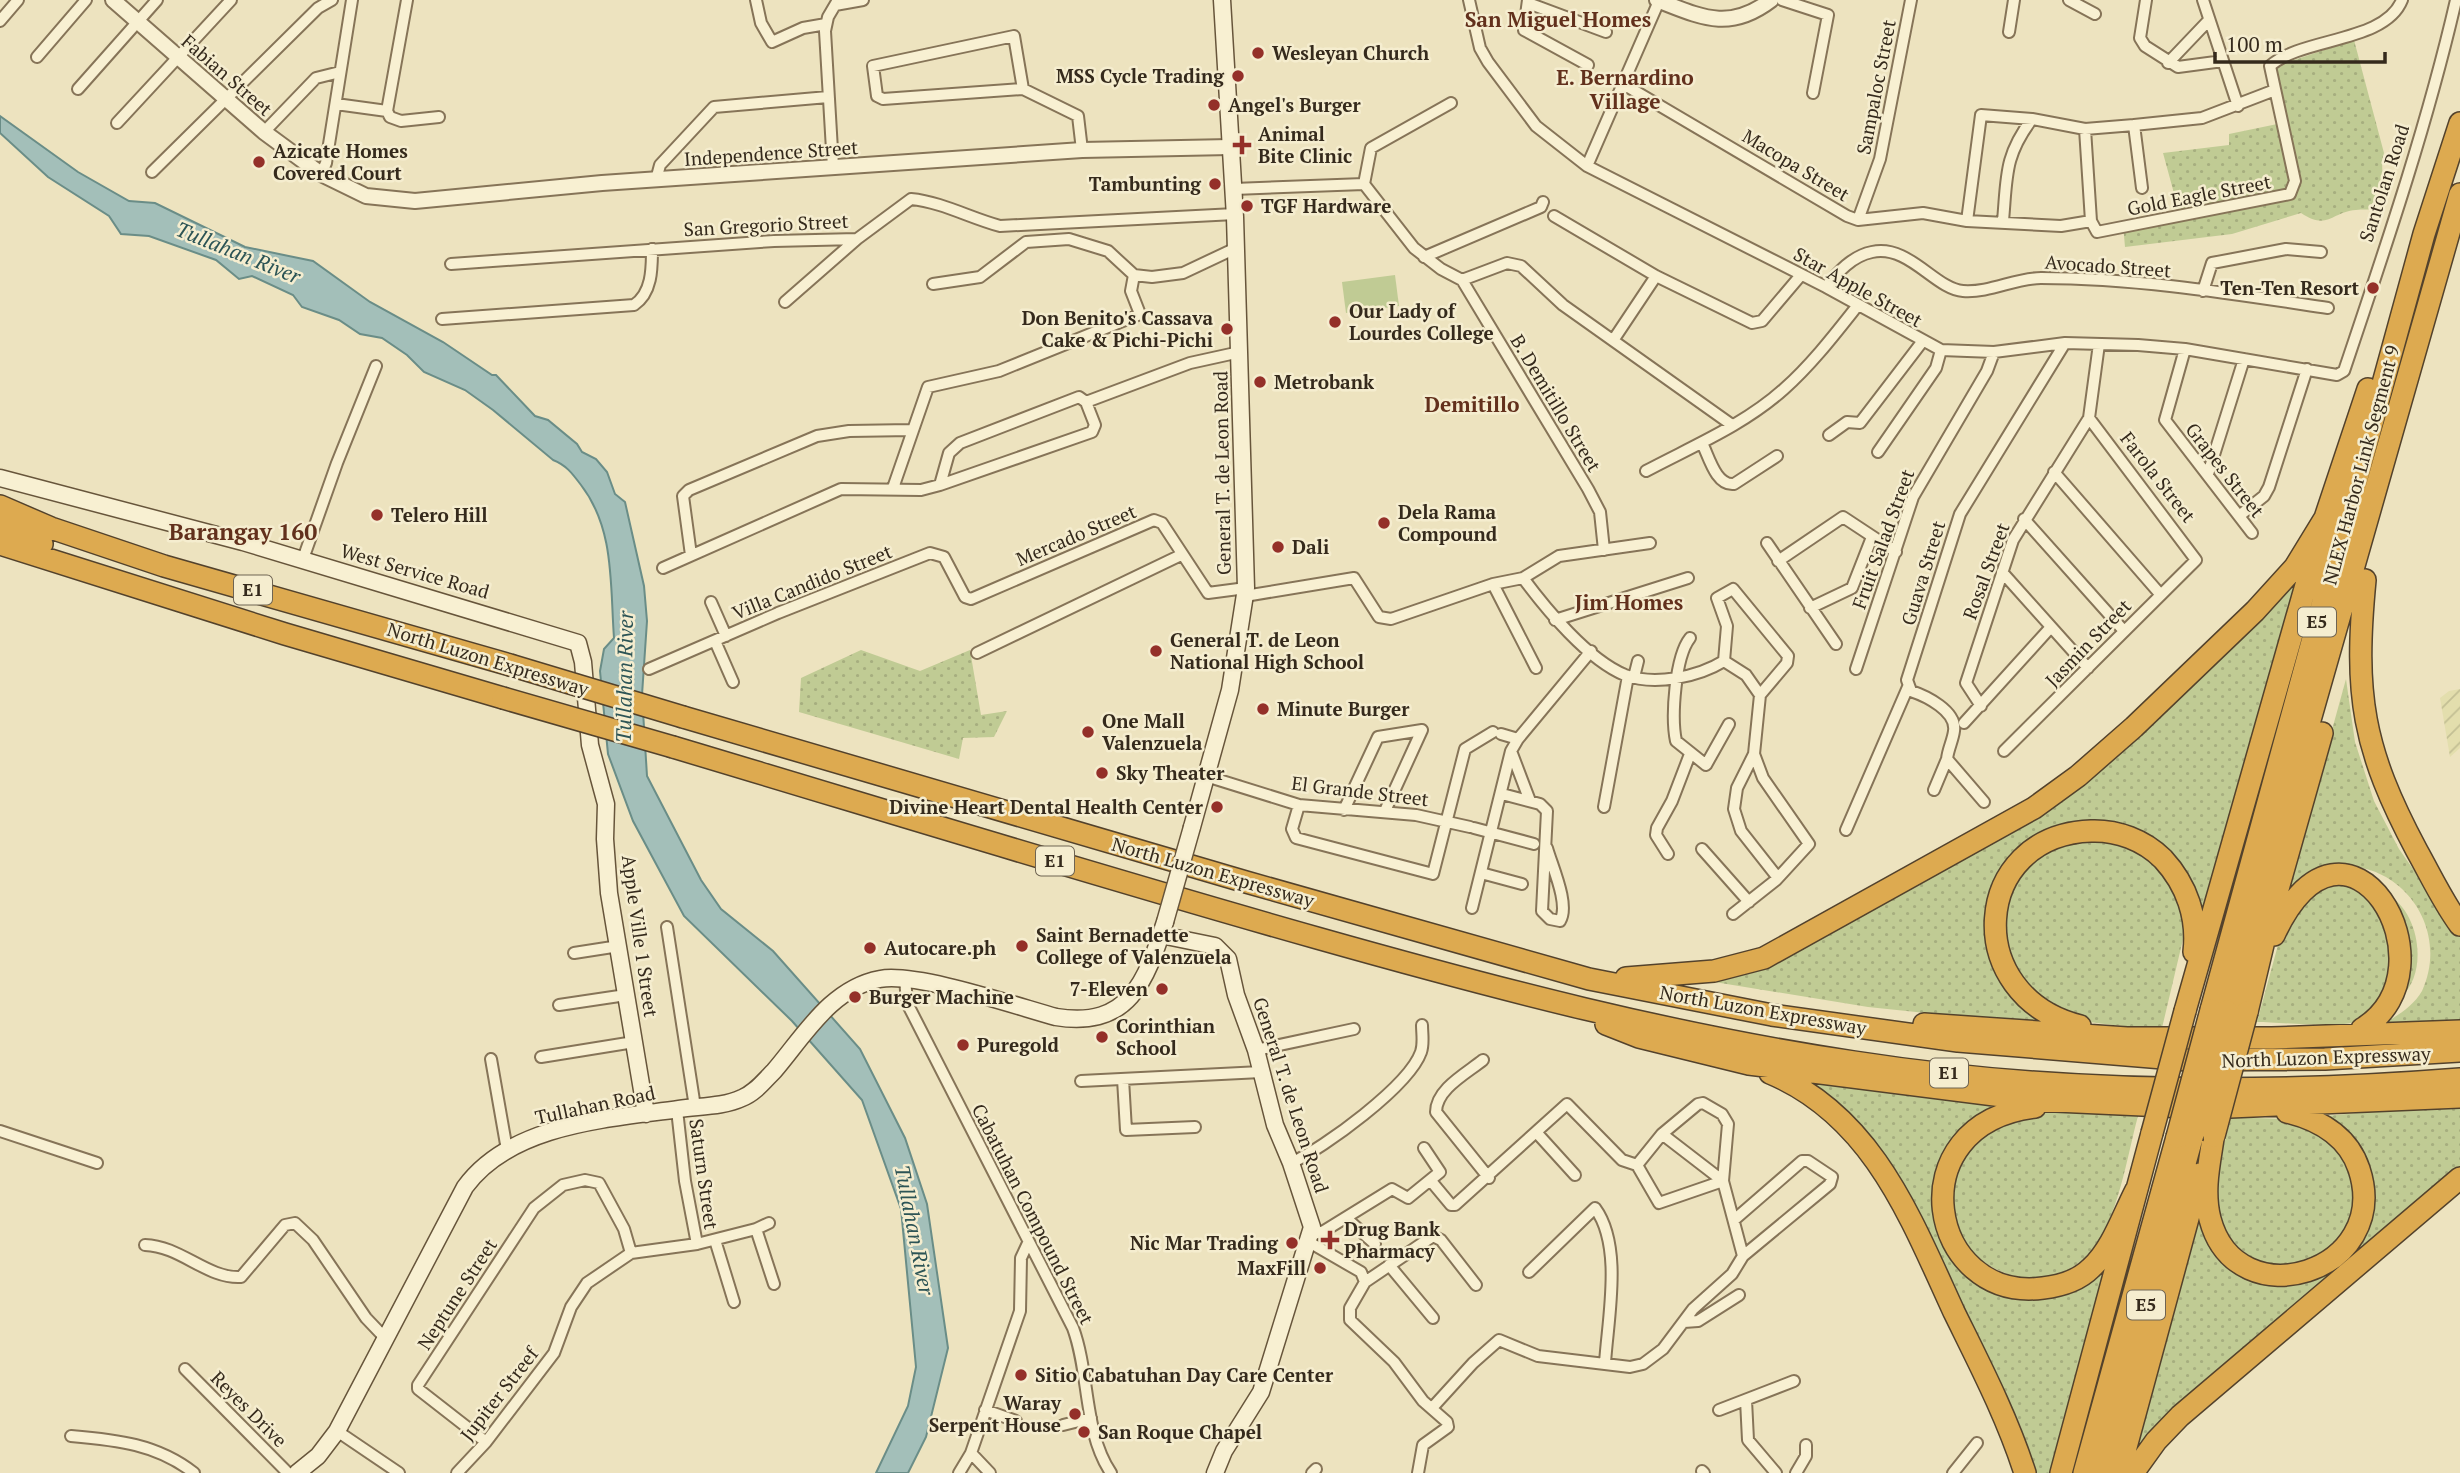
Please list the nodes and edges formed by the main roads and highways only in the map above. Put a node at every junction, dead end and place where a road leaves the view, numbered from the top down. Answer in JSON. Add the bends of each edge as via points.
{"nodes":[{"id":1,"x":1222,"y":0,"type":"edge"},
{"id":2,"x":2460,"y":123,"type":"edge"},
{"id":3,"x":2460,"y":194,"type":"edge"},
{"id":4,"x":2424,"y":234,"type":"junction"},
{"id":5,"x":2433,"y":293,"type":"junction"},
{"id":6,"x":0,"y":478,"type":"edge"},
{"id":7,"x":0,"y":506,"type":"edge"},
{"id":8,"x":2325,"y":518,"type":"junction"},
{"id":9,"x":0,"y":527,"type":"edge"},
{"id":10,"x":0,"y":544,"type":"edge"},
{"id":11,"x":2365,"y":580,"type":"junction"},
{"id":12,"x":156,"y":593,"type":"junction"},
{"id":13,"x":575,"y":642,"type":"joint"},
{"id":14,"x":2399,"y":888,"type":"dead end"},
{"id":15,"x":2460,"y":925,"type":"edge"},
{"id":16,"x":1163,"y":929,"type":"junction"},
{"id":17,"x":1589,"y":979,"type":"junction"},
{"id":18,"x":2411,"y":1000,"type":"dead end"},
{"id":19,"x":1548,"y":1002,"type":"junction"},
{"id":20,"x":831,"y":1003,"type":"joint"},
{"id":21,"x":2185,"y":1010,"type":"junction"},
{"id":22,"x":2228,"y":1011,"type":"junction"},
{"id":23,"x":1837,"y":1023,"type":"junction"},
{"id":24,"x":2460,"y":1031,"type":"edge"},
{"id":25,"x":2336,"y":1035,"type":"junction"},
{"id":26,"x":2127,"y":1038,"type":"junction"},
{"id":27,"x":2460,"y":1051,"type":"edge"},
{"id":28,"x":1749,"y":1064,"type":"junction"},
{"id":29,"x":2460,"y":1079,"type":"edge"},
{"id":30,"x":2460,"y":1097,"type":"edge"},
{"id":31,"x":2065,"y":1103,"type":"junction"},
{"id":32,"x":2254,"y":1107,"type":"junction"},
{"id":33,"x":646,"y":1114,"type":"junction"},
{"id":34,"x":2199,"y":1137,"type":"junction"},
{"id":35,"x":2460,"y":1178,"type":"edge"},
{"id":36,"x":2136,"y":1190,"type":"junction"},
{"id":37,"x":297,"y":1473,"type":"edge"},
{"id":38,"x":1215,"y":1473,"type":"edge"},
{"id":39,"x":2025,"y":1473,"type":"edge"},
{"id":40,"x":2061,"y":1473,"type":"edge"},
{"id":41,"x":2084,"y":1473,"type":"edge"},
{"id":42,"x":2101,"y":1473,"type":"edge"},
{"id":43,"x":2119,"y":1473,"type":"edge"},
{"id":44,"x":2133,"y":1473,"type":"edge"}],
"edges":[{"from":1,"to":16,"type":"main road","name":"General T. de Leon Road","bridge":true,"via":[[1235,214],[1245,592],[1237,662]]},
{"from":2,"to":4,"type":"highway","name":"NLEX Harbor Link Segment 9","number":"E5"},
{"from":3,"to":5,"type":"highway","name":"NLEX Harbor Link Segment 9","number":"E5"},
{"from":4,"to":8,"type":"highway"},
{"from":4,"to":22,"type":"highway","name":"NLEX Harbor Link Segment 9","number":"E5"},
{"from":5,"to":11,"type":"highway","via":[[2422,372]]},
{"from":5,"to":22,"type":"highway","name":"NLEX Harbor Link Segment 9","number":"E5"},
{"from":6,"to":13,"type":"main road","name":"West Service Road","via":[[303,559]]},
{"from":7,"to":17,"type":"highway","name":"North Luzon Expressway","number":"E1","bridge":true,"via":[[164,566]]},
{"from":8,"to":17,"type":"highway","via":[[2295,567],[2255,611],[2134,727],[2034,808],[1764,958],[1688,974]]},
{"from":8,"to":21,"type":"highway"},
{"from":9,"to":12,"type":"highway","name":"North Luzon Expressway","number":"E1"},
{"from":10,"to":12,"type":"highway","name":"North Luzon Expressway","number":"E1"},
{"from":11,"to":15,"type":"highway","via":[[2359,667],[2372,750],[2395,808]]},
{"from":11,"to":22,"type":"highway","via":[[2267,928]]},
{"from":12,"to":19,"type":"highway","name":"North Luzon Expressway","number":"E1","bridge":true,"via":[[1233,914]]},
{"from":13,"to":33,"type":"main road","name":"Apple Ville 1 Street","via":[[581,650],[590,745],[606,804],[609,893]]},
{"from":14,"to":22,"type":"highway","via":[[2365,875],[2343,876],[2306,891],[2281,920]]},
{"from":16,"to":20,"type":"main road","name":"General T. de Leon Road","via":[[1140,987],[1115,1010],[1095,1018],[1056,1017],[905,978],[871,981]]},
{"from":16,"to":38,"type":"main road","name":"General T. de Leon Road","via":[[1215,946],[1228,959],[1275,1125],[1312,1227],[1261,1392]]},
{"from":17,"to":23,"type":"highway","name":"North Luzon Expressway","number":"E1"},
{"from":18,"to":25,"type":"highway","via":[[2384,1020]]},
{"from":19,"to":28,"type":"highway","via":[[1639,1037]]},
{"from":19,"to":29,"type":"highway","name":"North Luzon Expressway","number":"E1","via":[[1762,1047],[1983,1077],[2201,1090]]},
{"from":20,"to":33,"type":"main road","name":"Tullahan Road","via":[[746,1097]]},
{"from":21,"to":26,"type":"highway","via":[[2195,940],[2181,883],[2168,864],[2136,840],[2109,831],[2080,831],[2047,842],[2017,864],[2001,892],[1995,915],[1999,958],[2020,995],[2052,1017]]},
{"from":21,"to":36,"type":"highway","bridge":true},
{"from":22,"to":34,"type":"highway","number":"E5","bridge":true},
{"from":22,"to":34,"type":"highway","bridge":true},
{"from":23,"to":26,"type":"highway"},
{"from":23,"to":27,"type":"highway","name":"North Luzon Expressway","number":"E1","via":[[2035,1049],[2187,1060],[2325,1059]]},
{"from":24,"to":25,"type":"highway"},
{"from":25,"to":26,"type":"highway"},
{"from":28,"to":31,"type":"highway"},
{"from":28,"to":39,"type":"highway","via":[[1814,1098],[1876,1158],[1913,1222],[2012,1433]]},
{"from":30,"to":32,"type":"highway"},
{"from":31,"to":32,"type":"highway"},
{"from":31,"to":36,"type":"highway","via":[[2005,1112],[1964,1139],[1951,1157],[1941,1195],[1945,1220],[1958,1250],[1986,1276],[2009,1286],[2033,1290],[2074,1280],[2101,1258]]},
{"from":32,"to":34,"type":"highway","via":[[2316,1121],[2339,1136],[2354,1158],[2360,1173],[2362,1208],[2345,1248],[2328,1263],[2310,1272],[2280,1276],[2252,1269],[2231,1254],[2215,1233]]},
{"from":33,"to":37,"type":"main road","name":"Tullahan Road","via":[[566,1129],[488,1161],[465,1187],[337,1431]]},
{"from":34,"to":41,"type":"highway","number":"E5"},
{"from":34,"to":42,"type":"highway","number":"E5"},
{"from":34,"to":43,"type":"highway"},
{"from":35,"to":44,"type":"highway","via":[[2180,1416]]},
{"from":36,"to":40,"type":"highway"}]}
